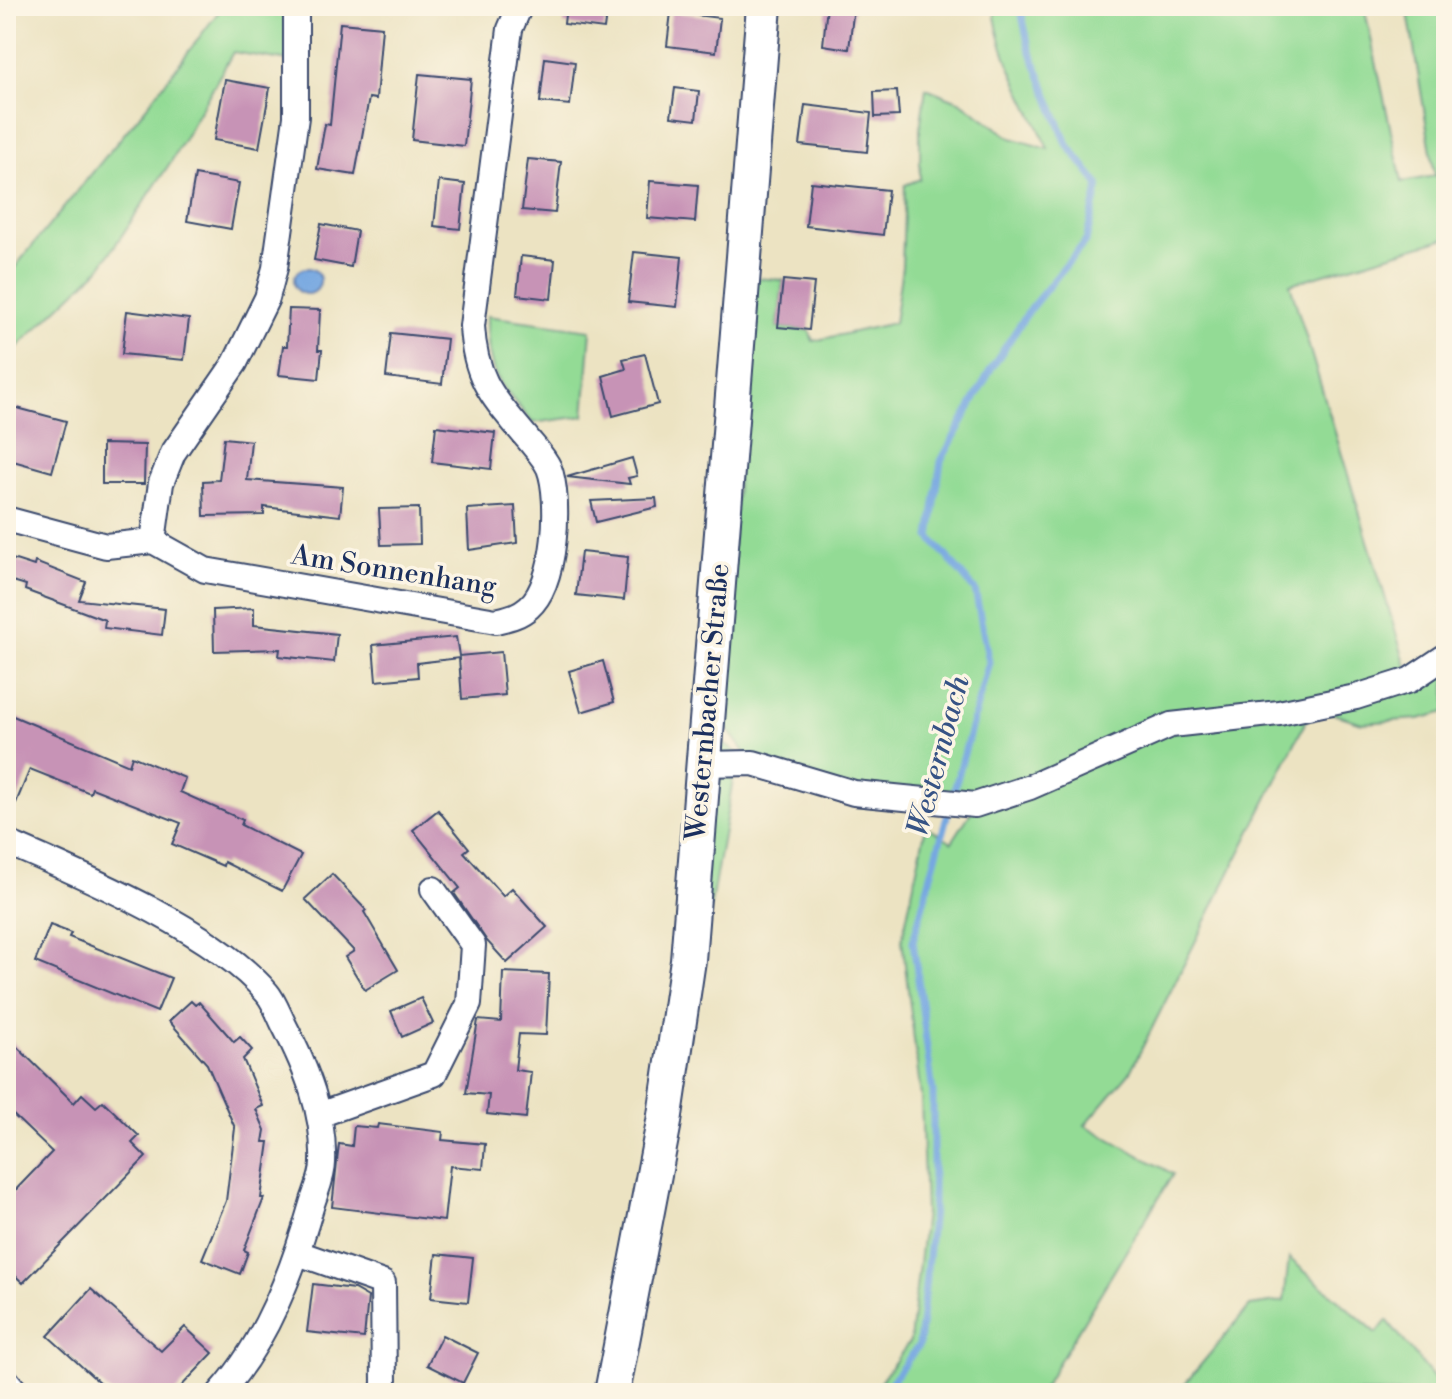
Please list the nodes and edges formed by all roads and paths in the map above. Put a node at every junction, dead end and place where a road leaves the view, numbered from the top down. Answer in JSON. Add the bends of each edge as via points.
{"nodes":[{"id":1,"x":296,"y":6,"type":"edge"},
{"id":2,"x":520,"y":6,"type":"edge"},
{"id":3,"x":764,"y":6,"type":"edge"},
{"id":4,"x":6,"y":519,"type":"edge"},
{"id":5,"x":153,"y":541,"type":"junction"},
{"id":6,"x":1446,"y":656,"type":"edge"},
{"id":7,"x":703,"y":764,"type":"junction"},
{"id":8,"x":6,"y":842,"type":"edge"},
{"id":9,"x":433,"y":889,"type":"dead end"},
{"id":10,"x":319,"y":1115,"type":"junction"},
{"id":11,"x":298,"y":1253,"type":"junction"},
{"id":12,"x":6,"y":1380,"type":"edge"},
{"id":13,"x":17,"y":1393,"type":"edge"},
{"id":14,"x":220,"y":1393,"type":"edge"},
{"id":15,"x":381,"y":1393,"type":"edge"},
{"id":16,"x":612,"y":1393,"type":"edge"}],
"edges":[{"from":1,"to":5,"type":"street","via":[[296,117],[267,298],[235,363],[173,453],[161,483]]},
{"from":2,"to":5,"type":"street","name":"Am Sonnenhang","via":[[510,29],[472,326],[474,358],[483,382],[547,463],[556,488],[558,511],[543,588],[531,606],[496,621],[205,570]]},
{"from":3,"to":7,"type":"street","name":"Westernbacher Straße"},
{"from":4,"to":5,"type":"street","via":[[106,546]]},
{"from":6,"to":7,"type":"street","via":[[1410,680],[1356,697],[1279,713],[1171,725],[1030,787],[975,805],[854,793],[753,763]]},
{"from":7,"to":16,"type":"street","name":"Westernbacher Straße","via":[[686,975]]},
{"from":8,"to":10,"type":"street","via":[[207,942],[268,993],[309,1074]]},
{"from":9,"to":10,"type":"street","via":[[473,945],[469,1004],[434,1074]]},
{"from":10,"to":11,"type":"street","via":[[323,1165]]},
{"from":11,"to":14,"type":"street","via":[[271,1314]]},
{"from":11,"to":15,"type":"street","via":[[383,1283]]},
{"from":12,"to":13,"type":"street"}]}
